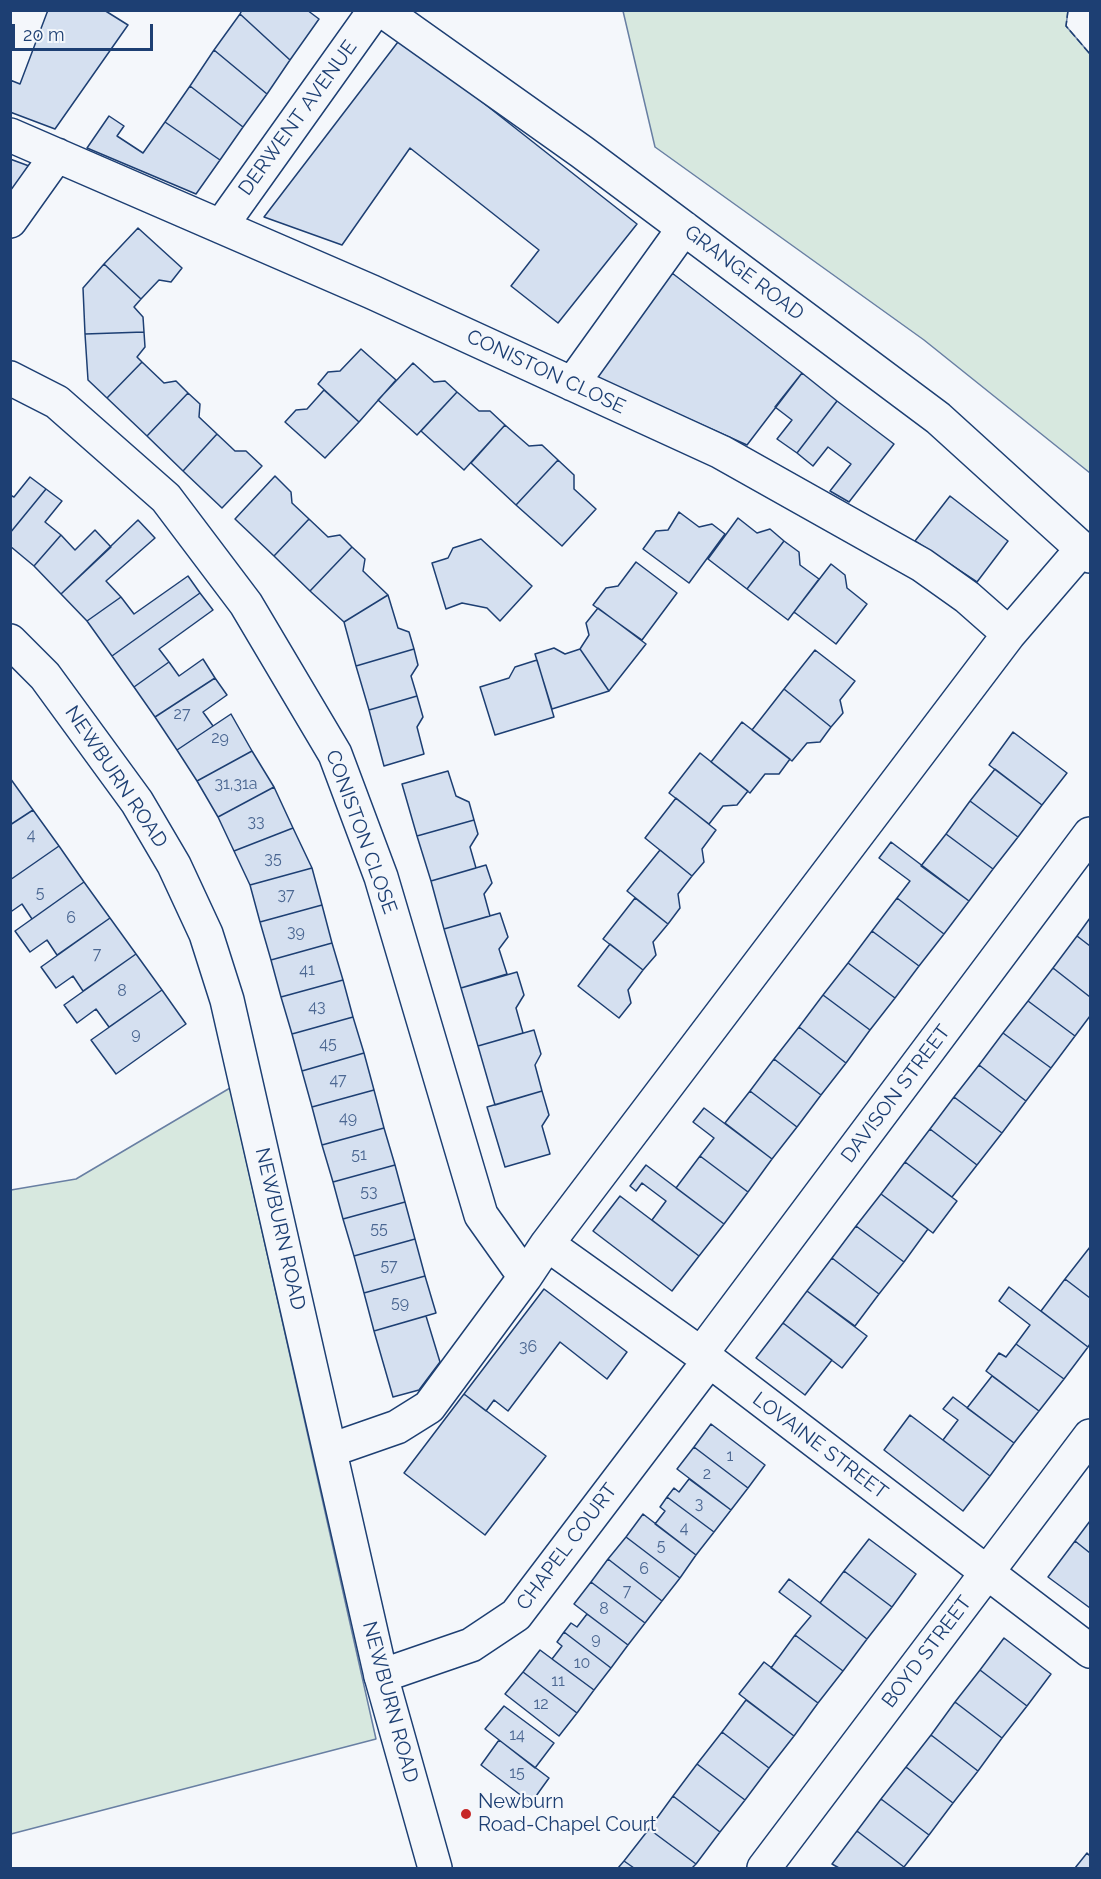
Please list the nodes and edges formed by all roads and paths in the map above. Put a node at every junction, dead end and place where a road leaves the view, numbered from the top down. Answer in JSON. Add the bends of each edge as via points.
{"nodes":[{"id":1,"x":375,"y":10,"type":"edge"},
{"id":2,"x":382,"y":10,"type":"edge"},
{"id":3,"x":10,"y":135,"type":"edge"},
{"id":4,"x":57,"y":155,"type":"junction"},
{"id":5,"x":10,"y":221,"type":"edge"},
{"id":6,"x":221,"y":226,"type":"junction"},
{"id":7,"x":684,"y":228,"type":"junction"},
{"id":8,"x":10,"y":378,"type":"edge"},
{"id":9,"x":572,"y":384,"type":"junction"},
{"id":10,"x":1086,"y":553,"type":"edge"},
{"id":11,"x":1009,"y":634,"type":"junction"},
{"id":12,"x":10,"y":641,"type":"edge"},
{"id":13,"x":1090,"y":834,"type":"edge"},
{"id":14,"x":547,"y":1244,"type":"junction"},
{"id":15,"x":525,"y":1277,"type":"junction"},
{"id":16,"x":705,"y":1357,"type":"junction"},
{"id":17,"x":1090,"y":1436,"type":"edge"},
{"id":18,"x":331,"y":1450,"type":"junction"},
{"id":19,"x":987,"y":1573,"type":"junction"},
{"id":20,"x":1090,"y":1651,"type":"edge"},
{"id":21,"x":381,"y":1676,"type":"junction"},
{"id":22,"x":435,"y":1869,"type":"edge"},
{"id":23,"x":764,"y":1869,"type":"edge"}],
"edges":[{"from":1,"to":6,"type":"street","name":"DERWENT AVENUE"},
{"from":2,"to":7,"type":"street","name":"GRANGE ROAD"},
{"from":3,"to":4,"type":"street","name":"CONISTON CLOSE"},
{"from":4,"to":5,"type":"street"},
{"from":4,"to":6,"type":"street","name":"CONISTON CLOSE"},
{"from":6,"to":9,"type":"street","name":"CONISTON CLOSE"},
{"from":7,"to":9,"type":"street"},
{"from":7,"to":10,"type":"street","name":"GRANGE ROAD","via":[[938,418]]},
{"from":8,"to":15,"type":"street","name":"CONISTON CLOSE","via":[[57,402],[166,498],[246,604],[334,754],[381,877],[481,1215]]},
{"from":9,"to":11,"type":"street","name":"CONISTON CLOSE","via":[[721,452],[922,565]]},
{"from":10,"to":11,"type":"street"},
{"from":11,"to":14,"type":"street"},
{"from":12,"to":18,"type":"street","name":"NEWBURN ROAD","via":[[45,676],[137,802],[174,865],[206,934],[227,1000]]},
{"from":13,"to":16,"type":"street","name":"DAVISON STREET"},
{"from":14,"to":15,"type":"street"},
{"from":14,"to":16,"type":"street","name":"LOVAINE STREET"},
{"from":15,"to":18,"type":"street","via":[[429,1407],[397,1427]]},
{"from":16,"to":19,"type":"street","name":"LOVAINE STREET"},
{"from":16,"to":21,"type":"street","name":"CHAPEL COURT","via":[[516,1615],[471,1645]]},
{"from":17,"to":19,"type":"street","name":"BOYD STREET"},
{"from":18,"to":21,"type":"street","name":"NEWBURN ROAD"},
{"from":19,"to":20,"type":"street","name":"LOVAINE STREET"},
{"from":19,"to":23,"type":"street","name":"BOYD STREET"},
{"from":21,"to":22,"type":"street","name":"NEWBURN ROAD"}]}
